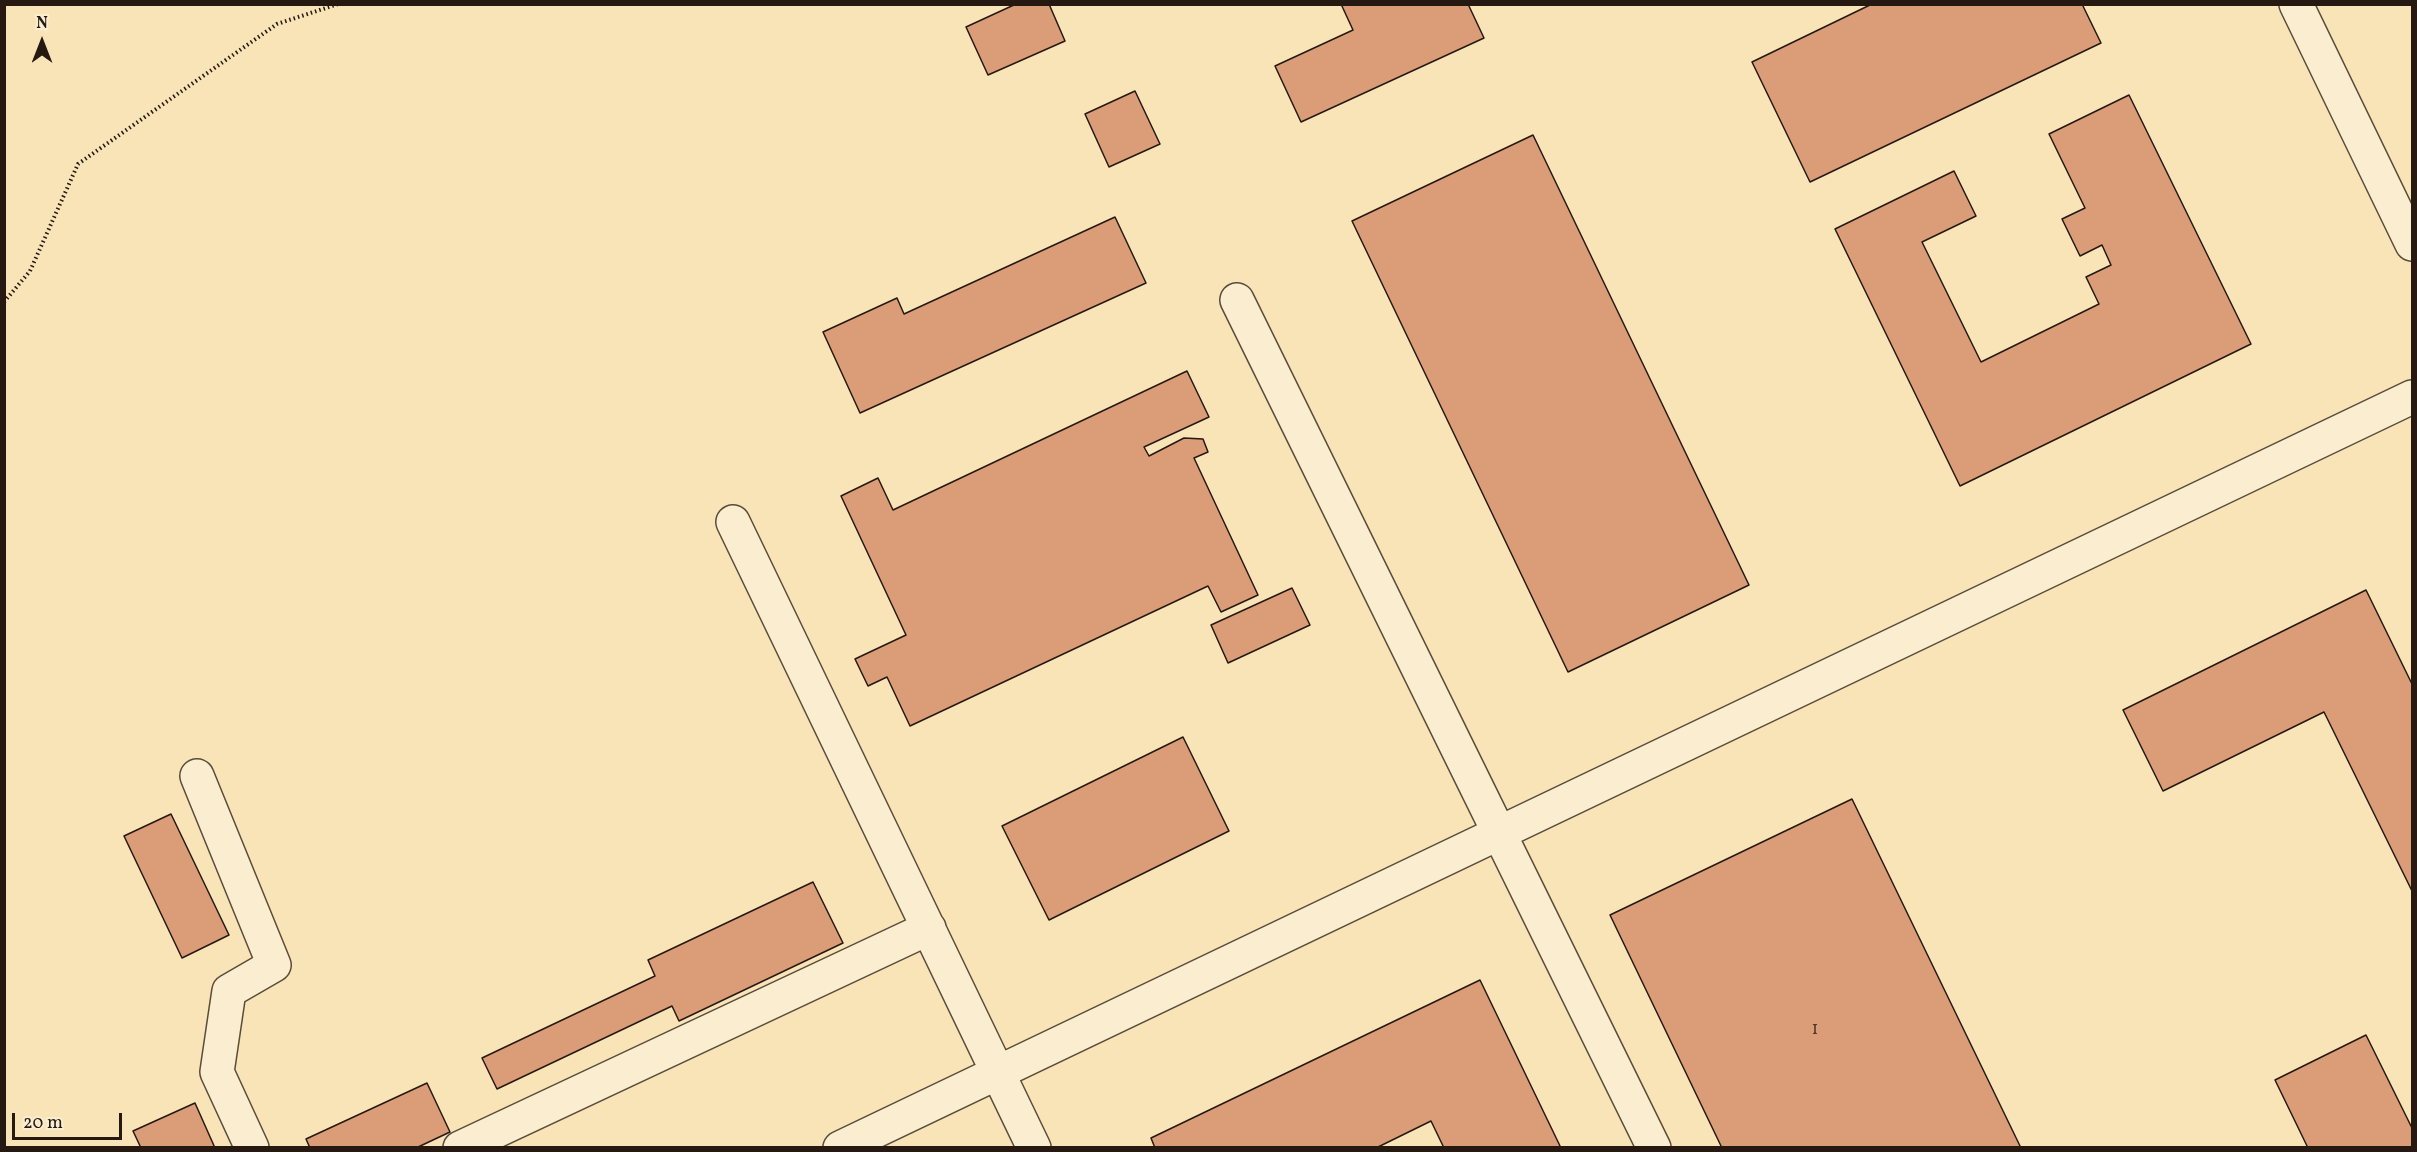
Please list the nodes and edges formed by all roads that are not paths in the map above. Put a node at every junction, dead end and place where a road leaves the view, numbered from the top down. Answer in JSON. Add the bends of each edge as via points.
{"nodes":[{"id":1,"x":2296,"y":4,"type":"edge"},
{"id":2,"x":2412,"y":244,"type":"edge"},
{"id":3,"x":1237,"y":300,"type":"dead end"},
{"id":4,"x":2412,"y":397,"type":"edge"},
{"id":5,"x":733,"y":522,"type":"dead end"},
{"id":6,"x":197,"y":776,"type":"dead end"},
{"id":7,"x":1498,"y":833,"type":"junction"},
{"id":8,"x":928,"y":928,"type":"junction"},
{"id":9,"x":998,"y":1072,"type":"junction"},
{"id":10,"x":252,"y":1148,"type":"edge"},
{"id":11,"x":460,"y":1148,"type":"edge"},
{"id":12,"x":840,"y":1148,"type":"edge"},
{"id":13,"x":1035,"y":1148,"type":"edge"},
{"id":14,"x":1654,"y":1148,"type":"edge"}],
"edges":[{"from":1,"to":2,"type":"lane"},
{"from":3,"to":7,"type":"lane"},
{"from":4,"to":7,"type":"lane"},
{"from":5,"to":8,"type":"lane"},
{"from":6,"to":10,"type":"lane","via":[[274,965],[229,991],[217,1072]]},
{"from":7,"to":9,"type":"lane"},
{"from":7,"to":14,"type":"lane"},
{"from":8,"to":9,"type":"lane"},
{"from":8,"to":11,"type":"lane"},
{"from":9,"to":12,"type":"lane"},
{"from":9,"to":13,"type":"lane"}]}
